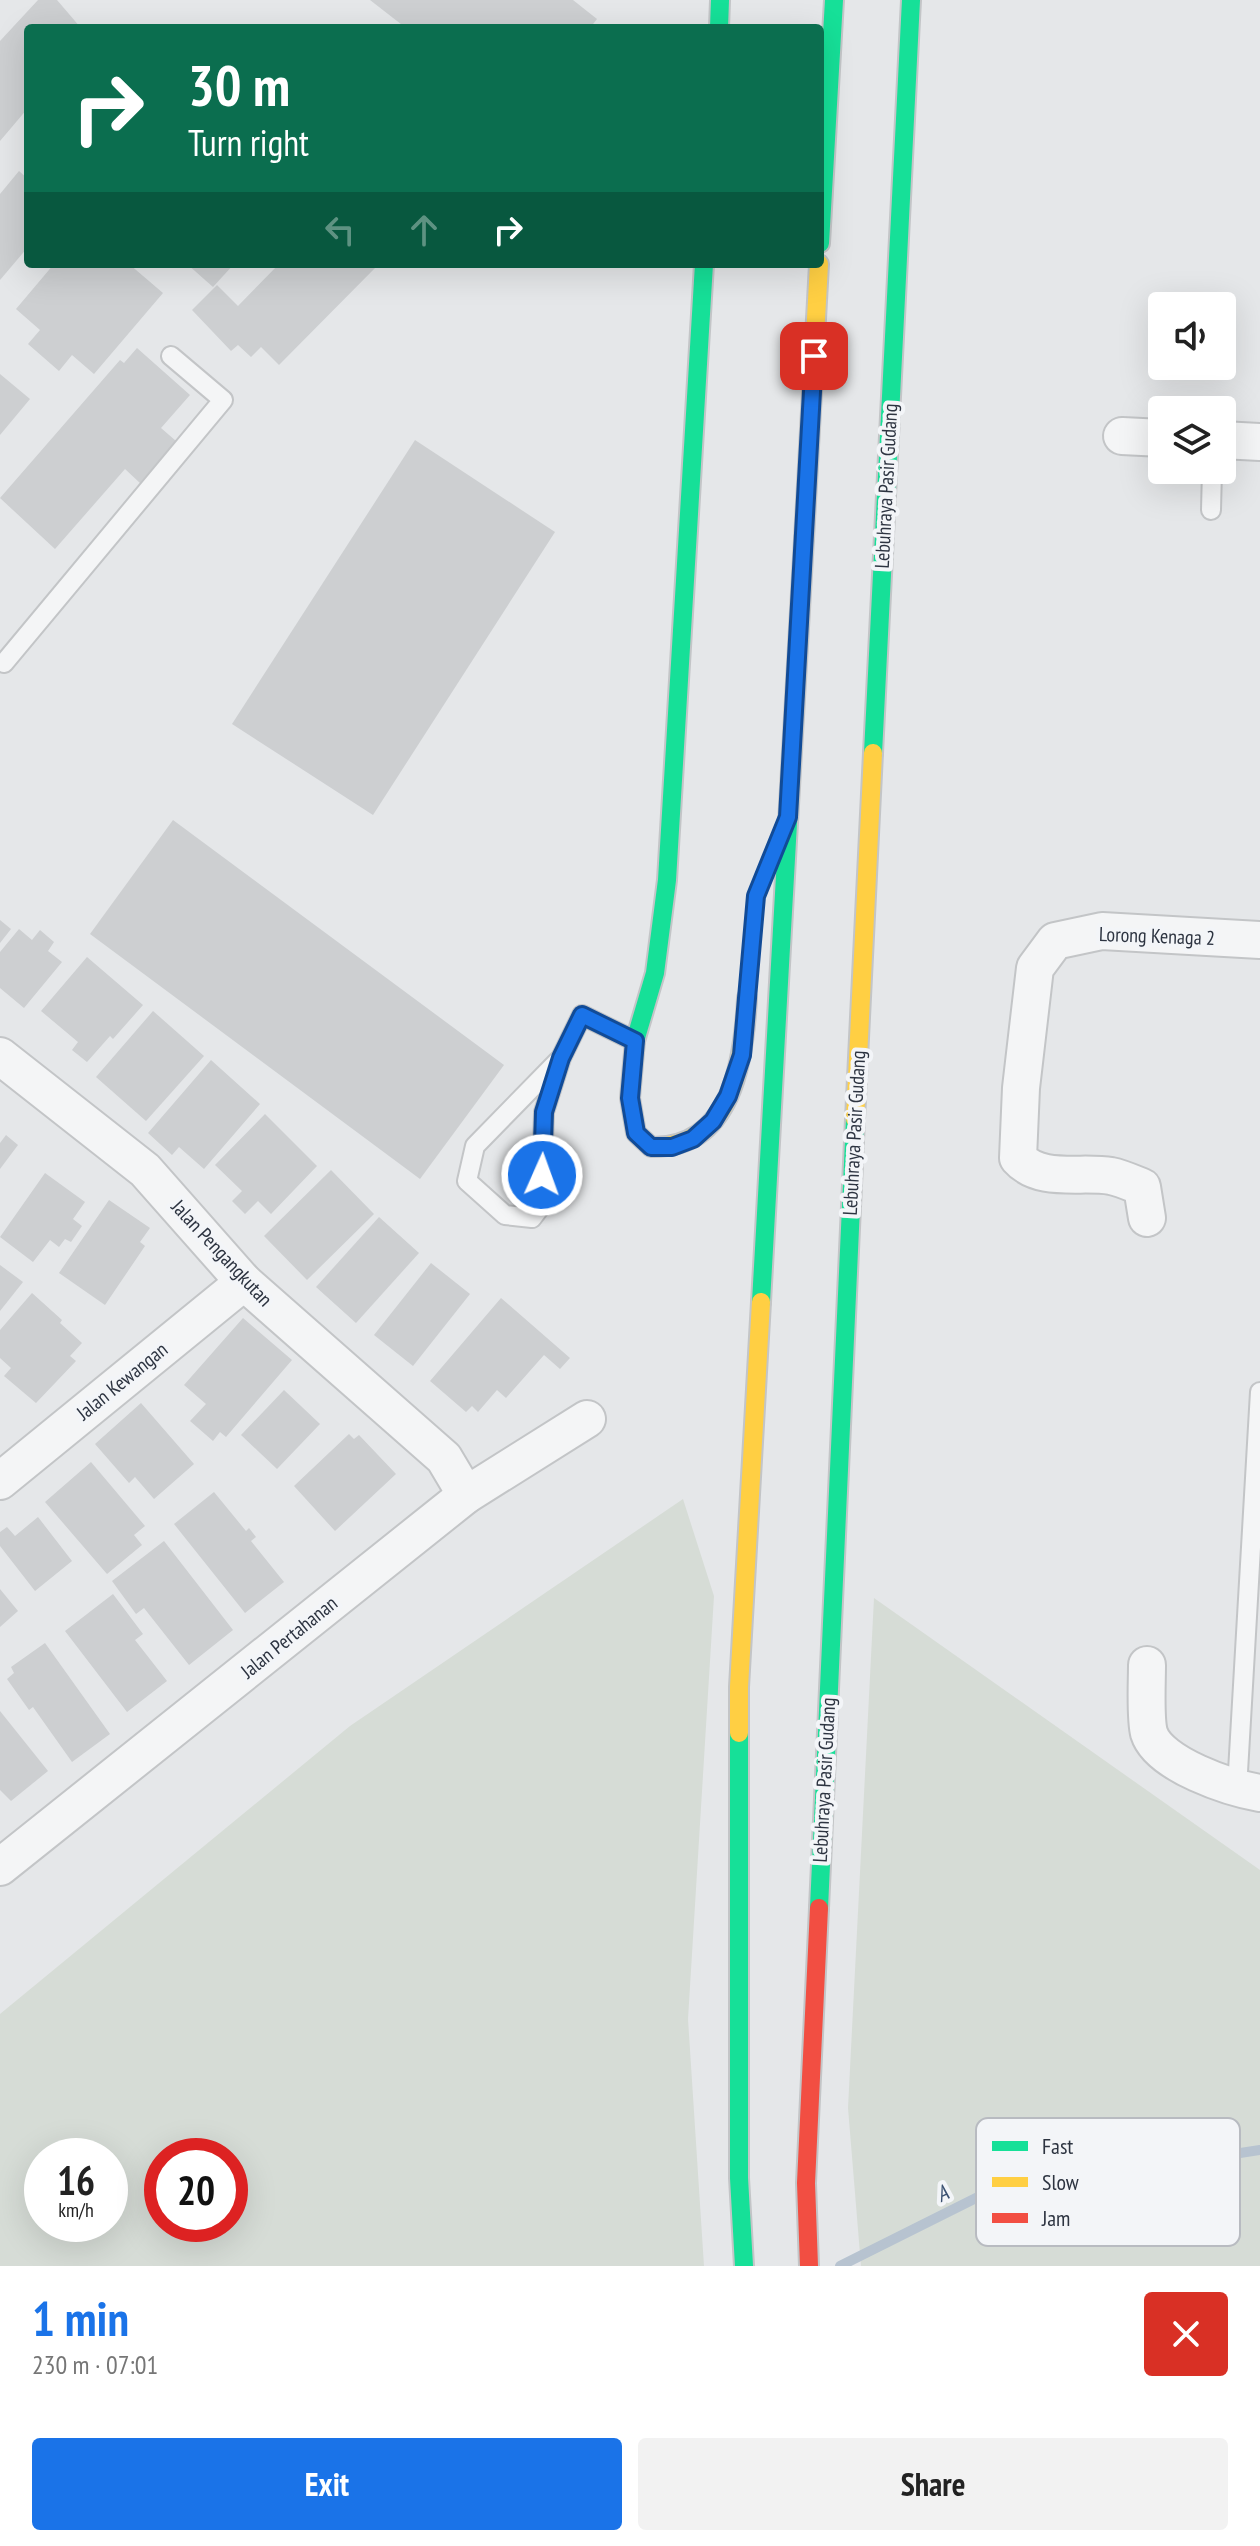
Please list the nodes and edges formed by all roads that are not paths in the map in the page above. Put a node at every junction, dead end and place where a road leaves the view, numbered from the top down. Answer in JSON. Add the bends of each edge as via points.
{"nodes":[{"id":1,"x":720,"y":0,"type":"edge"},
{"id":2,"x":834,"y":0,"type":"edge"},
{"id":3,"x":911,"y":0,"type":"edge"},
{"id":4,"x":719,"y":24,"type":"edge"},
{"id":5,"x":824,"y":174,"type":"edge"},
{"id":6,"x":704,"y":268,"type":"edge"},
{"id":7,"x":819,"y":268,"type":"edge"},
{"id":8,"x":171,"y":356,"type":"dead end"},
{"id":9,"x":1122,"y":436,"type":"dead end"},
{"id":10,"x":1148,"y":437,"type":"edge"},
{"id":11,"x":1236,"y":441,"type":"edge"},
{"id":12,"x":1260,"y":442,"type":"edge"},
{"id":13,"x":1212,"y":484,"type":"edge"},
{"id":14,"x":1211,"y":510,"type":"dead end"},
{"id":15,"x":1,"y":663,"type":"edge"},
{"id":16,"x":788,"y":817,"type":"junction"},
{"id":17,"x":766,"y":870,"type":"dead end"},
{"id":18,"x":1260,"y":940,"type":"edge"},
{"id":19,"x":749,"y":976,"type":"dead end"},
{"id":20,"x":635,"y":1041,"type":"junction"},
{"id":21,"x":0,"y":1056,"type":"edge"},
{"id":22,"x":561,"y":1058,"type":"junction"},
{"id":23,"x":1147,"y":1218,"type":"dead end"},
{"id":24,"x":244,"y":1282,"type":"junction"},
{"id":25,"x":1260,"y":1392,"type":"edge"},
{"id":26,"x":587,"y":1419,"type":"dead end"},
{"id":27,"x":1,"y":1478,"type":"edge"},
{"id":28,"x":466,"y":1495,"type":"junction"},
{"id":29,"x":1147,"y":1665,"type":"dead end"},
{"id":30,"x":1248,"y":1791,"type":"edge"},
{"id":31,"x":0,"y":1867,"type":"edge"},
{"id":32,"x":744,"y":2266,"type":"edge"},
{"id":33,"x":809,"y":2266,"type":"edge"}],
"edges":[{"from":1,"to":4,"type":"main road"},
{"from":2,"to":5,"type":"main road"},
{"from":3,"to":33,"type":"main road","name":"Lebuhraya Pasir Gudang","via":[[807,2152]]},
{"from":6,"to":20,"type":"main road","via":[[667,880],[655,973]]},
{"from":7,"to":16,"type":"main road"},
{"from":8,"to":15,"type":"lane","via":[[223,400]]},
{"from":9,"to":10,"type":"street"},
{"from":11,"to":12,"type":"street"},
{"from":13,"to":14,"type":"lane"},
{"from":16,"to":17,"type":"main road"},
{"from":16,"to":32,"type":"main road","via":[[739,1687],[739,2178]]},
{"from":18,"to":23,"type":"street","name":"Lorong Kenaga 2","via":[[1102,931],[1055,941],[1035,968],[1018,1158],[1039,1172],[1112,1176],[1142,1187]]},
{"from":19,"to":20,"type":"main road","via":[[742,1055],[728,1096],[713,1121],[693,1139],[651,1147],[636,1133],[630,1098]]},
{"from":20,"to":22,"type":"lane","via":[[582,1015]]},
{"from":21,"to":24,"type":"street","name":"Jalan Pengangkutan","via":[[145,1170]]},
{"from":22,"to":22,"type":"lane","via":[[544,1112],[541,1206],[532,1218],[505,1215],[467,1181],[475,1146]]},
{"from":24,"to":27,"type":"street","name":"Jalan Kewangan"},
{"from":24,"to":28,"type":"street","name":"Jalan Pengangkutan","via":[[444,1458]]},
{"from":25,"to":30,"type":"lane"},
{"from":26,"to":28,"type":"street","name":"Jalan Pertahanan"},
{"from":28,"to":31,"type":"street","name":"Jalan Pertahanan"},
{"from":29,"to":30,"type":"street","via":[[1149,1734],[1164,1754]]}]}
